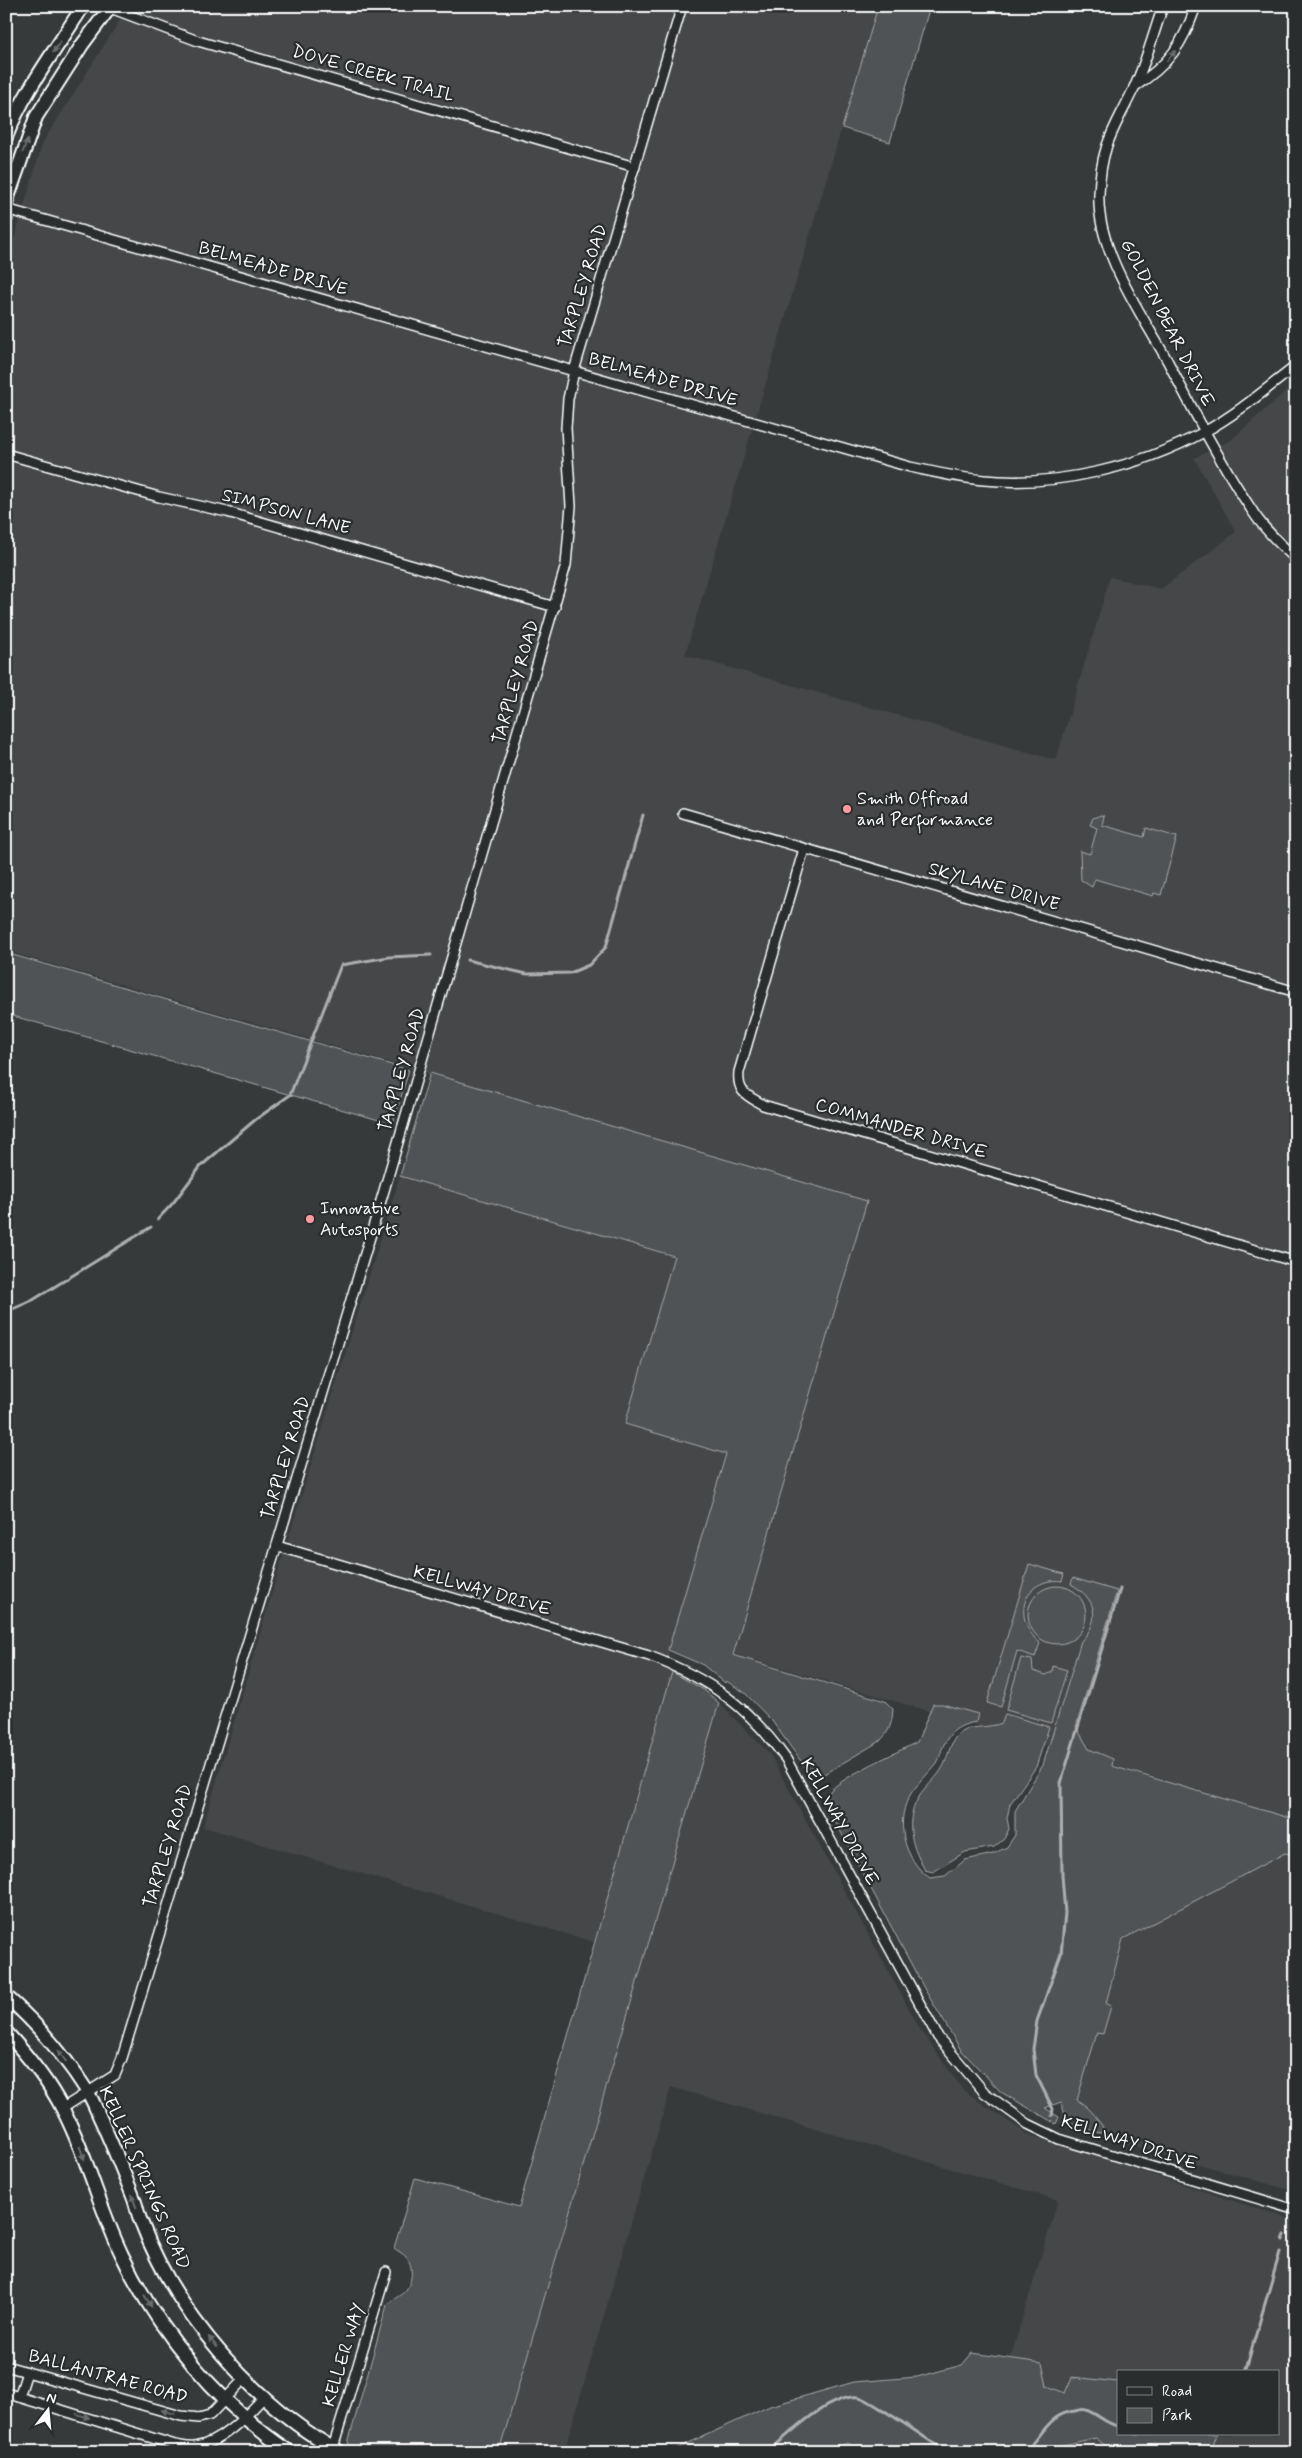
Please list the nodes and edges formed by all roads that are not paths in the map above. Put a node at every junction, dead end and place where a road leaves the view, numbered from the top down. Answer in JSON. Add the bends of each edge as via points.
{"nodes":[{"id":1,"x":83,"y":6,"type":"edge"},
{"id":2,"x":682,"y":6,"type":"edge"},
{"id":3,"x":1164,"y":6,"type":"edge"},
{"id":4,"x":1196,"y":6,"type":"edge"},
{"id":5,"x":108,"y":7,"type":"edge"},
{"id":6,"x":1134,"y":87,"type":"junction"},
{"id":7,"x":6,"y":137,"type":"edge"},
{"id":8,"x":635,"y":167,"type":"junction"},
{"id":9,"x":7,"y":212,"type":"edge"},
{"id":10,"x":1296,"y":366,"type":"edge"},
{"id":11,"x":574,"y":372,"type":"junction"},
{"id":12,"x":1205,"y":432,"type":"junction"},
{"id":13,"x":6,"y":454,"type":"edge"},
{"id":14,"x":1296,"y":558,"type":"edge"},
{"id":15,"x":555,"y":607,"type":"junction"},
{"id":16,"x":683,"y":813,"type":"dead end"},
{"id":17,"x":804,"y":849,"type":"junction"},
{"id":18,"x":1296,"y":992,"type":"edge"},
{"id":19,"x":1296,"y":1262,"type":"edge"},
{"id":20,"x":277,"y":1546,"type":"junction"},
{"id":21,"x":6,"y":1996,"type":"edge"},
{"id":22,"x":6,"y":2032,"type":"edge"},
{"id":23,"x":88,"y":2092,"type":"junction"},
{"id":24,"x":63,"y":2108,"type":"junction"},
{"id":25,"x":1296,"y":2210,"type":"edge"},
{"id":26,"x":386,"y":2272,"type":"dead end"},
{"id":27,"x":6,"y":2366,"type":"edge"},
{"id":28,"x":27,"y":2372,"type":"junction"},
{"id":29,"x":245,"y":2378,"type":"junction"},
{"id":30,"x":6,"y":2393,"type":"edge"},
{"id":31,"x":265,"y":2396,"type":"junction"},
{"id":32,"x":19,"y":2397,"type":"junction"},
{"id":33,"x":225,"y":2398,"type":"junction"},
{"id":34,"x":245,"y":2418,"type":"junction"},
{"id":35,"x":337,"y":2450,"type":"edge"},
{"id":36,"x":290,"y":2452,"type":"edge"}],
"edges":[{"from":1,"to":7,"type":"main road","one_way":true,"via":[[28,90]]},
{"from":2,"to":8,"type":"street","name":"TARPLEY ROAD"},
{"from":3,"to":6,"type":"street","name":"GOLDEN BEAR DRIVE"},
{"from":6,"to":4,"type":"street","name":"GOLDEN BEAR DRIVE","one_way":true,"via":[[1156,73],[1179,46]]},
{"from":5,"to":8,"type":"street","name":"DOVE CREEK TRAIL","via":[[198,41]]},
{"from":9,"to":5,"type":"main road","one_way":true,"via":[[8,197],[36,117]]},
{"from":6,"to":12,"type":"street","name":"GOLDEN BEAR DRIVE","via":[[1112,128],[1101,165],[1098,196],[1103,230],[1122,278]]},
{"from":8,"to":11,"type":"street","name":"TARPLEY ROAD"},
{"from":9,"to":11,"type":"street","name":"BELMEADE DRIVE"},
{"from":10,"to":12,"type":"street","name":"BELMEADE DRIVE"},
{"from":11,"to":12,"type":"street","name":"BELMEADE DRIVE","via":[[910,467],[985,480],[1044,479],[1087,473],[1152,455]]},
{"from":11,"to":15,"type":"street","name":"TARPLEY ROAD","via":[[566,428],[570,542]]},
{"from":12,"to":14,"type":"street","name":"GOLDEN BEAR DRIVE","via":[[1254,514]]},
{"from":13,"to":15,"type":"street","name":"SIMPSON LANE","via":[[159,498],[227,512]]},
{"from":15,"to":20,"type":"street","name":"TARPLEY ROAD"},
{"from":16,"to":17,"type":"street","name":"SKYLANE DRIVE"},
{"from":17,"to":18,"type":"street","name":"SKYLANE DRIVE"},
{"from":17,"to":19,"type":"street","name":"COMMANDER DRIVE","via":[[739,1072],[738,1084],[744,1094],[763,1105]]},
{"from":20,"to":23,"type":"street","name":"TARPLEY ROAD","via":[[122,2058],[115,2075]]},
{"from":20,"to":25,"type":"street","name":"KELLWAY DRIVE","via":[[650,1656],[698,1676],[719,1689],[757,1723],[786,1759],[938,2037],[985,2094],[1028,2124],[1059,2139]]},
{"from":23,"to":21,"type":"main road","name":"KELLER SPRINGS ROAD","one_way":true,"via":[[55,2046]]},
{"from":22,"to":24,"type":"main road","via":[[49,2085]]},
{"from":23,"to":24,"type":"street","name":"TARPLEY ROAD"},
{"from":29,"to":23,"type":"main road","name":"KELLER SPRINGS ROAD","one_way":true,"via":[[210,2339],[158,2260]]},
{"from":24,"to":33,"type":"main road","one_way":true,"via":[[122,2256],[184,2352]]},
{"from":26,"to":35,"type":"street","name":"KELLER WAY"},
{"from":27,"to":28,"type":"street","name":"BALLANTRAE ROAD"},
{"from":28,"to":32,"type":"street"},
{"from":33,"to":28,"type":"street","name":"BALLANTRAE ROAD","one_way":true,"via":[[210,2415],[200,2418],[181,2416]]},
{"from":29,"to":31,"type":"main road","name":"KELLER SPRINGS ROAD"},
{"from":29,"to":33,"type":"street","name":"BALLANTRAE ROAD"},
{"from":30,"to":32,"type":"street"},
{"from":31,"to":34,"type":"street"},
{"from":31,"to":35,"type":"main road","name":"KELLER SPRINGS ROAD"},
{"from":32,"to":34,"type":"street","one_way":true,"via":[[175,2445],[194,2447],[210,2443]]},
{"from":33,"to":34,"type":"main road"},
{"from":34,"to":36,"type":"main road"}]}
